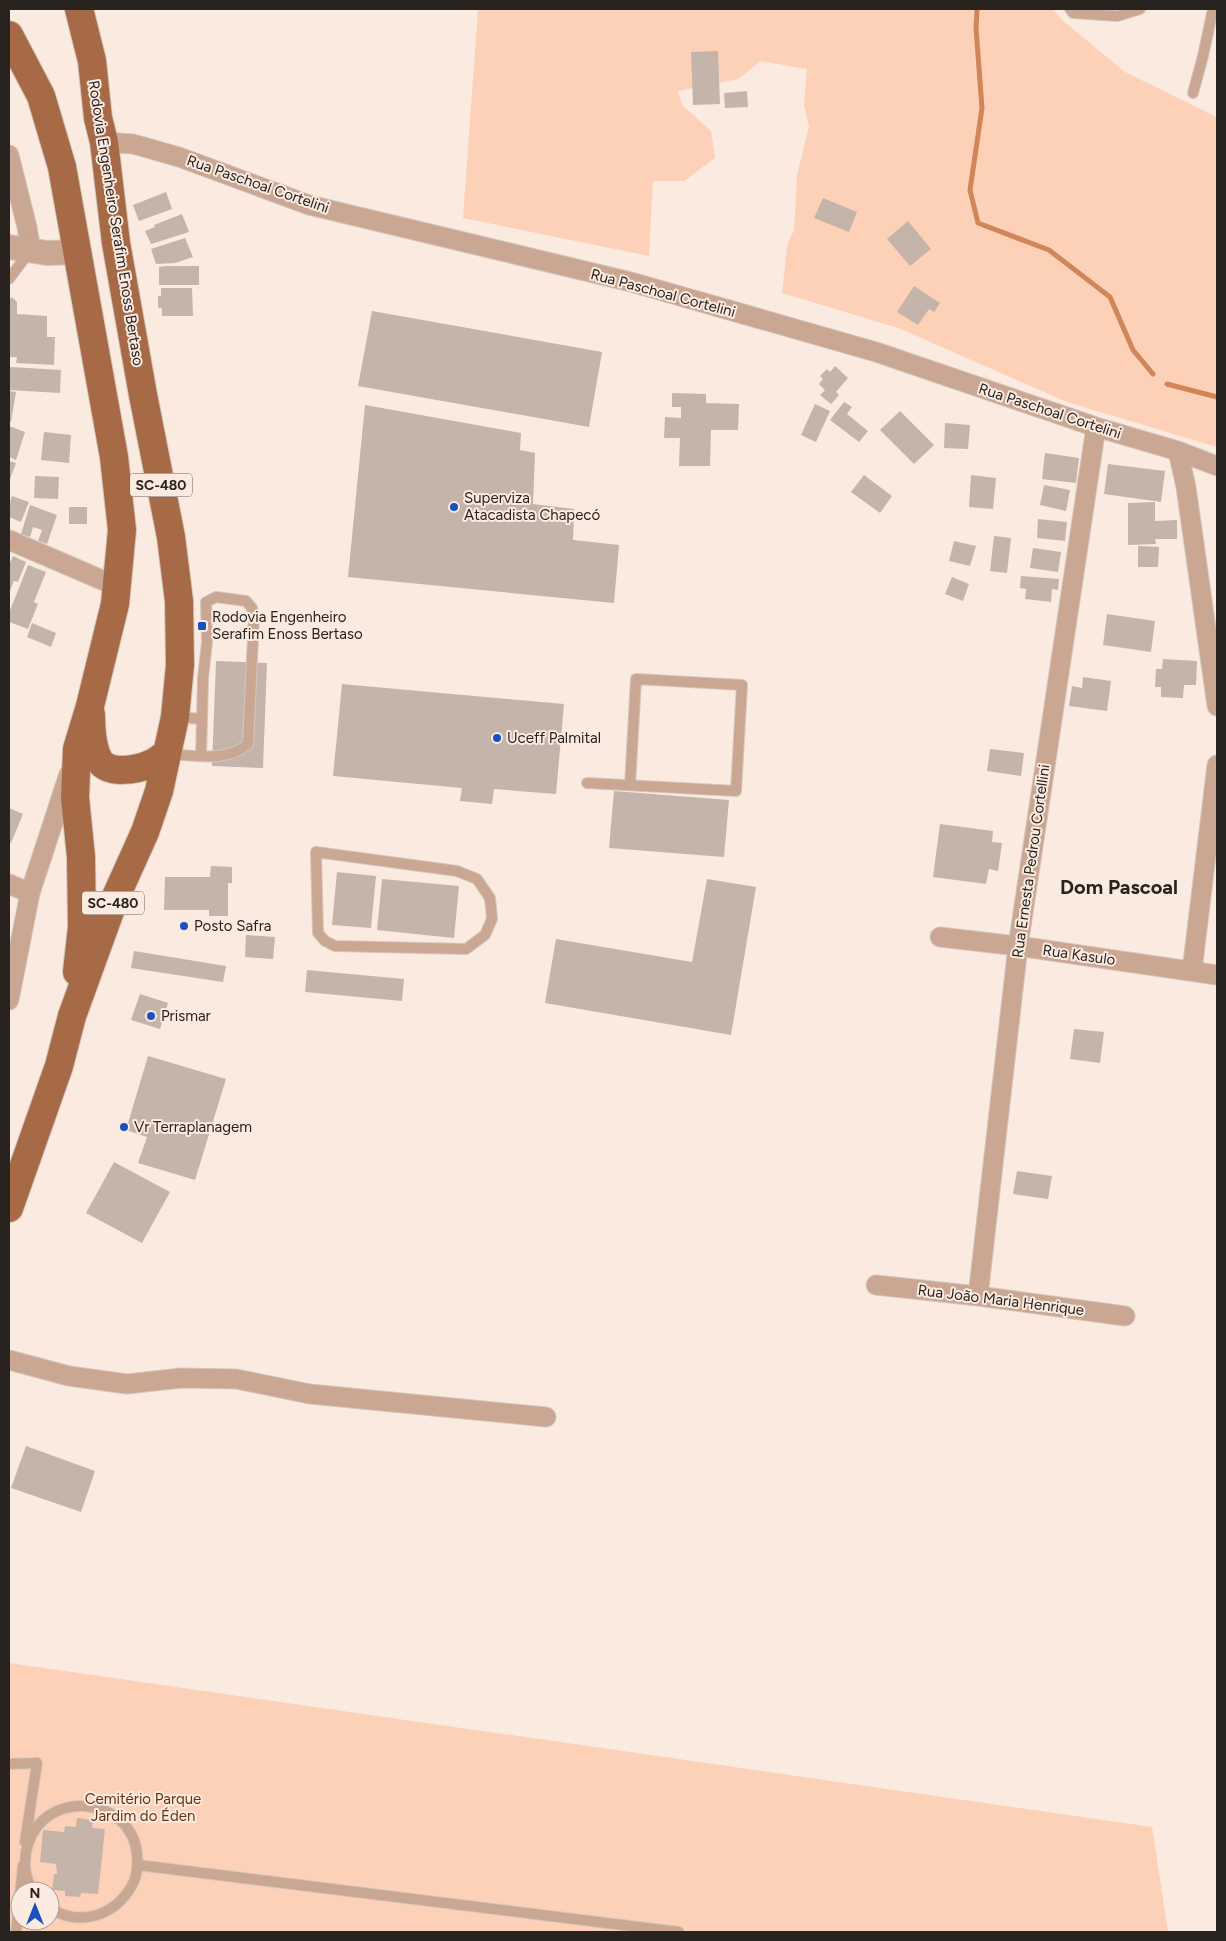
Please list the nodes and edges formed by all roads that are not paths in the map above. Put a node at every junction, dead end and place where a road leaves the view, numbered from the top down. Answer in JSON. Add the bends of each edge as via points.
{"nodes":[{"id":1,"x":79,"y":9,"type":"edge"},
{"id":2,"x":1140,"y":9,"type":"edge"},
{"id":3,"x":1213,"y":9,"type":"edge"},
{"id":4,"x":1071,"y":11,"type":"edge"},
{"id":5,"x":9,"y":35,"type":"edge"},
{"id":6,"x":1193,"y":93,"type":"dead end"},
{"id":7,"x":104,"y":142,"type":"junction"},
{"id":8,"x":9,"y":156,"type":"edge"},
{"id":9,"x":20,"y":248,"type":"edge"},
{"id":10,"x":77,"y":252,"type":"junction"},
{"id":11,"x":9,"y":279,"type":"edge"},
{"id":12,"x":1096,"y":427,"type":"junction"},
{"id":13,"x":1178,"y":451,"type":"junction"},
{"id":14,"x":1217,"y":466,"type":"edge"},
{"id":15,"x":9,"y":540,"type":"edge"},
{"id":16,"x":116,"y":586,"type":"junction"},
{"id":17,"x":90,"y":706,"type":"junction"},
{"id":18,"x":1217,"y":706,"type":"edge"},
{"id":19,"x":175,"y":717,"type":"junction"},
{"id":20,"x":202,"y":719,"type":"junction"},
{"id":21,"x":77,"y":749,"type":"junction"},
{"id":22,"x":166,"y":754,"type":"junction"},
{"id":23,"x":201,"y":756,"type":"junction"},
{"id":24,"x":1217,"y":765,"type":"edge"},
{"id":25,"x":587,"y":783,"type":"dead end"},
{"id":26,"x":630,"y":785,"type":"junction"},
{"id":27,"x":316,"y":852,"type":"joint"},
{"id":28,"x":9,"y":884,"type":"edge"},
{"id":29,"x":30,"y":893,"type":"junction"},
{"id":30,"x":940,"y":938,"type":"dead end"},
{"id":31,"x":1018,"y":946,"type":"junction"},
{"id":32,"x":1192,"y":971,"type":"junction"},
{"id":33,"x":1217,"y":975,"type":"edge"},
{"id":34,"x":9,"y":1000,"type":"edge"},
{"id":35,"x":72,"y":1016,"type":"junction"},
{"id":36,"x":9,"y":1208,"type":"edge"},
{"id":37,"x":876,"y":1285,"type":"dead end"},
{"id":38,"x":978,"y":1296,"type":"junction"},
{"id":39,"x":1125,"y":1316,"type":"dead end"},
{"id":40,"x":9,"y":1360,"type":"edge"},
{"id":41,"x":546,"y":1417,"type":"dead end"},
{"id":42,"x":9,"y":1764,"type":"edge"},
{"id":43,"x":25,"y":1853,"type":"junction"},
{"id":44,"x":138,"y":1865,"type":"junction"},
{"id":45,"x":30,"y":1881,"type":"edge"},
{"id":46,"x":60,"y":1914,"type":"edge"},
{"id":47,"x":16,"y":1932,"type":"edge"},
{"id":48,"x":679,"y":1932,"type":"edge"}],
"edges":[{"from":1,"to":7,"type":"main road","name":"Rodovia Engenheiro Serafim Enoss Bertaso","number":"SC-480","via":[[92,61]]},
{"from":2,"to":4,"type":"lane","via":[[1117,16]]},
{"from":3,"to":6,"type":"lane"},
{"from":5,"to":10,"type":"main road","name":"Rodovia Engenheiro Serafim Enoss Bertaso","via":[[42,96],[62,166]]},
{"from":7,"to":12,"type":"street","name":"Rua Paschoal Cortelini","via":[[133,144],[179,157],[309,205],[631,282],[876,352]]},
{"from":7,"to":19,"type":"main road","name":"Rodovia Engenheiro Serafim Enoss Bertaso","number":"SC-480","via":[[116,243],[176,576],[180,666]]},
{"from":8,"to":9,"type":"street","via":[[27,227]]},
{"from":9,"to":10,"type":"street","via":[[46,253]]},
{"from":9,"to":11,"type":"lane"},
{"from":10,"to":16,"type":"main road","name":"Rodovia Engenheiro Serafim Enoss Bertaso","via":[[114,457],[122,530]]},
{"from":12,"to":13,"type":"street","name":"Rua Paschoal Cortelini"},
{"from":12,"to":31,"type":"street","name":"Rua Ernesta Pedrou Cortellini"},
{"from":13,"to":14,"type":"street","name":"Rua Paschoal Cortelini"},
{"from":13,"to":18,"type":"street"},
{"from":15,"to":16,"type":"street"},
{"from":16,"to":17,"type":"main road","name":"Rodovia Engenheiro Serafim Enoss Bertaso"},
{"from":17,"to":21,"type":"main road","name":"Rodovia Engenheiro Serafim Enoss Bertaso"},
{"from":17,"to":22,"type":"main road","via":[[92,737],[100,762],[112,769],[131,769],[150,764]]},
{"from":19,"to":20,"type":"lane"},
{"from":19,"to":22,"type":"main road","name":"Rodovia Engenheiro Serafim Enoss Bertaso","number":"SC-480"},
{"from":20,"to":23,"type":"lane"},
{"from":20,"to":23,"type":"lane","via":[[206,602],[216,596],[246,601],[254,616],[248,744],[223,756]]},
{"from":21,"to":29,"type":"street"},
{"from":21,"to":35,"type":"main road","name":"Rodovia Engenheiro Serafim Enoss Bertaso","via":[[75,798],[81,857],[82,928]]},
{"from":22,"to":23,"type":"lane"},
{"from":22,"to":35,"type":"main road","name":"Rodovia Engenheiro Serafim Enoss Bertaso","number":"SC-480","via":[[159,791],[145,832],[113,903]]},
{"from":24,"to":32,"type":"street"},
{"from":25,"to":26,"type":"lane"},
{"from":26,"to":26,"type":"lane","via":[[636,679],[742,686],[736,791]]},
{"from":27,"to":27,"type":"lane","via":[[318,933],[335,946],[466,949],[485,935],[492,919],[490,898],[477,878],[457,871]]},
{"from":28,"to":29,"type":"street"},
{"from":29,"to":34,"type":"street"},
{"from":30,"to":31,"type":"street","name":"Rua Kasulo"},
{"from":31,"to":32,"type":"street","name":"Rua Kasulo"},
{"from":31,"to":38,"type":"street","name":"Rua Ernesta Pedrou Cortellini"},
{"from":32,"to":33,"type":"street","name":"Rua Kasulo"},
{"from":35,"to":36,"type":"main road","name":"Rodovia Engenheiro Serafim Enoss Bertaso","number":"SC-480","via":[[59,1066]]},
{"from":37,"to":38,"type":"street","name":"Rua João Maria Henrique"},
{"from":38,"to":39,"type":"street","name":"Rua João Maria Henrique"},
{"from":40,"to":41,"type":"street","via":[[68,1376],[127,1384],[181,1378],[236,1379],[310,1394]]},
{"from":42,"to":43,"type":"lane","via":[[37,1763]]},
{"from":43,"to":44,"type":"lane","via":[[30,1837],[47,1817],[70,1806],[87,1805],[119,1819],[130,1832]]},
{"from":43,"to":45,"type":"lane"},
{"from":43,"to":47,"type":"lane"},
{"from":44,"to":46,"type":"lane","via":[[134,1883],[110,1910],[94,1917],[75,1918]]},
{"from":44,"to":48,"type":"lane"}]}
